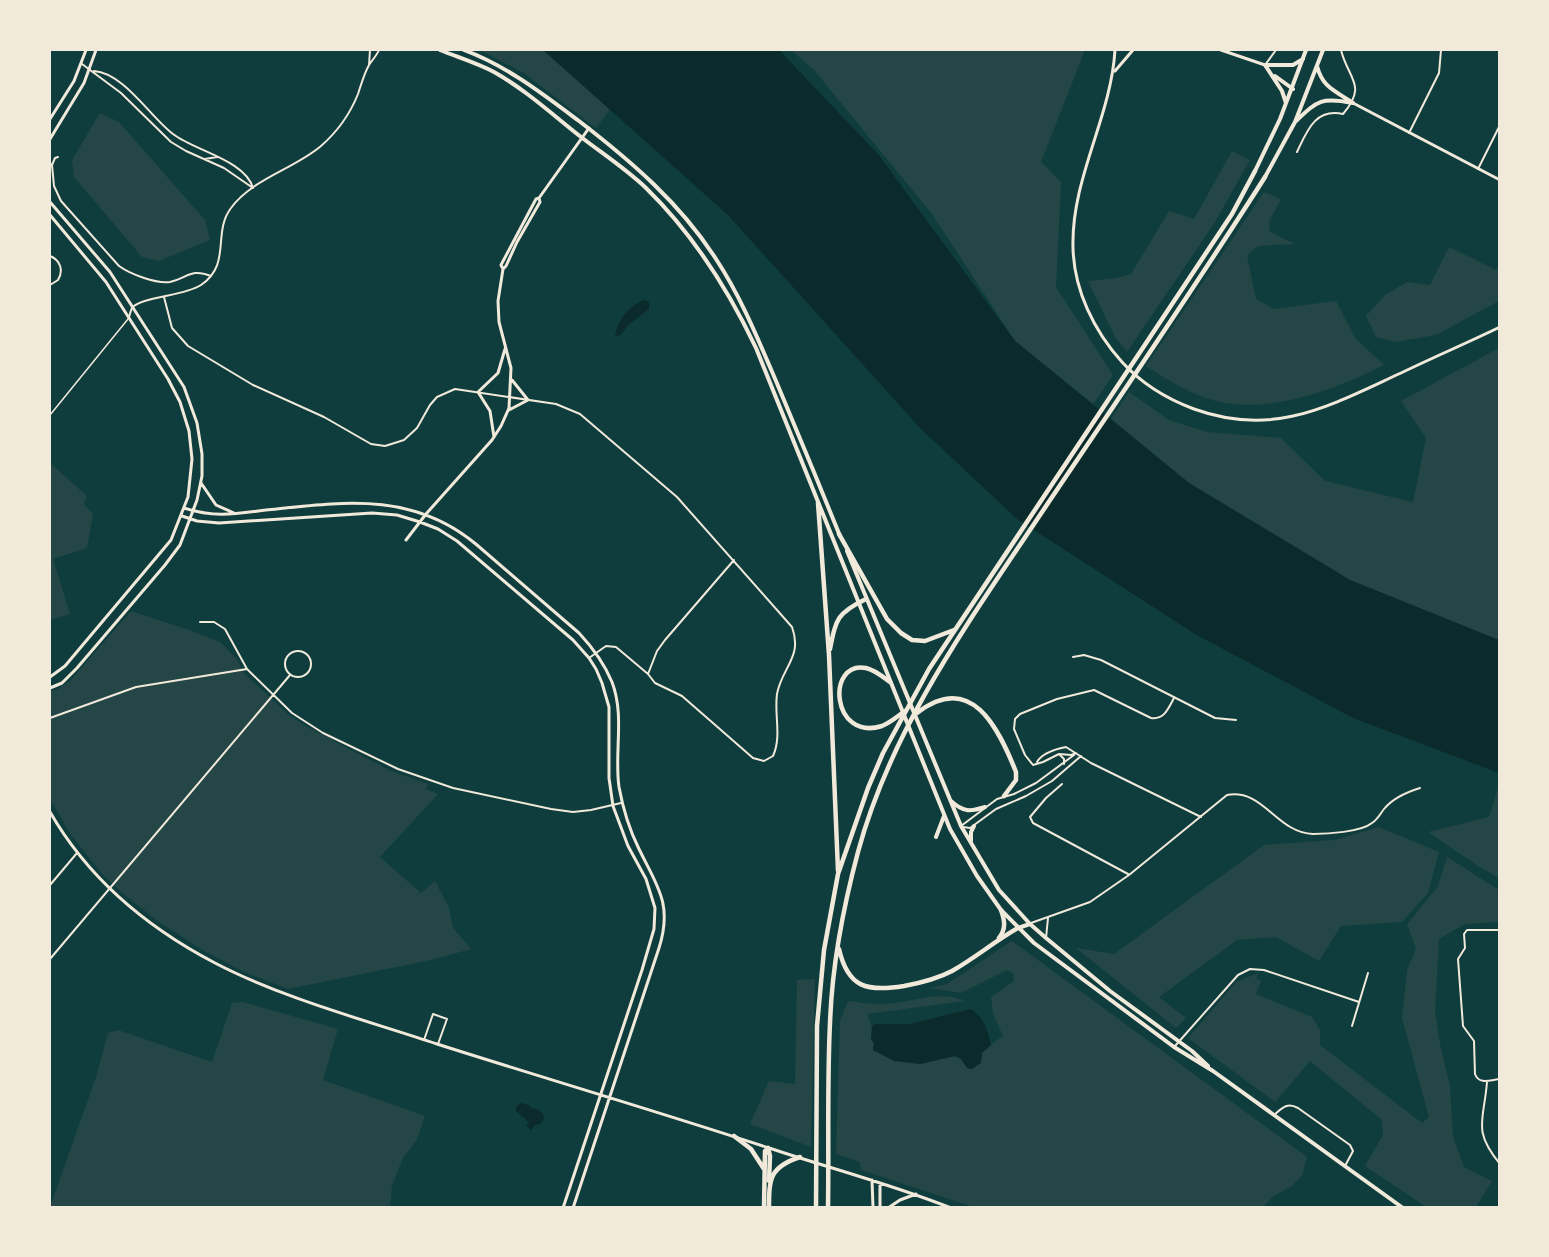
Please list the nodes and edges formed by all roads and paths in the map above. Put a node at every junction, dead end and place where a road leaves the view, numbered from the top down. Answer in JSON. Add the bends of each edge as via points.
{"nodes":[{"id":1,"x":86,"y":50,"type":"edge"},
{"id":2,"x":96,"y":50,"type":"edge"},
{"id":3,"x":370,"y":50,"type":"edge"},
{"id":4,"x":379,"y":50,"type":"edge"},
{"id":5,"x":440,"y":50,"type":"edge"},
{"id":6,"x":464,"y":50,"type":"edge"},
{"id":7,"x":1115,"y":50,"type":"edge"},
{"id":8,"x":1133,"y":50,"type":"edge"},
{"id":9,"x":1221,"y":50,"type":"edge"},
{"id":10,"x":1276,"y":50,"type":"edge"},
{"id":11,"x":1306,"y":50,"type":"edge"},
{"id":12,"x":1323,"y":50,"type":"edge"},
{"id":13,"x":1341,"y":50,"type":"edge"},
{"id":14,"x":1441,"y":50,"type":"edge"},
{"id":15,"x":1303,"y":59,"type":"junction"},
{"id":16,"x":82,"y":64,"type":"junction"},
{"id":17,"x":369,"y":65,"type":"junction"},
{"id":18,"x":1265,"y":65,"type":"junction"},
{"id":19,"x":1317,"y":66,"type":"junction"},
{"id":20,"x":91,"y":70,"type":"junction"},
{"id":21,"x":1113,"y":73,"type":"junction"},
{"id":22,"x":1272,"y":74,"type":"junction"},
{"id":23,"x":1293,"y":89,"type":"junction"},
{"id":24,"x":1353,"y":102,"type":"junction"},
{"id":25,"x":1286,"y":104,"type":"junction"},
{"id":26,"x":50,"y":119,"type":"edge"},
{"id":27,"x":1294,"y":122,"type":"junction"},
{"id":28,"x":162,"y":124,"type":"junction"},
{"id":29,"x":1500,"y":125,"type":"edge"},
{"id":30,"x":589,"y":128,"type":"junction"},
{"id":31,"x":159,"y":132,"type":"junction"},
{"id":32,"x":1409,"y":133,"type":"junction"},
{"id":33,"x":582,"y":138,"type":"junction"},
{"id":34,"x":50,"y":139,"type":"edge"},
{"id":35,"x":1297,"y":152,"type":"dead end"},
{"id":36,"x":58,"y":157,"type":"dead end"},
{"id":37,"x":217,"y":157,"type":"junction"},
{"id":38,"x":204,"y":159,"type":"junction"},
{"id":39,"x":51,"y":165,"type":"edge"},
{"id":40,"x":1478,"y":169,"type":"junction"},
{"id":41,"x":1255,"y":171,"type":"joint"},
{"id":42,"x":1265,"y":177,"type":"joint"},
{"id":43,"x":1500,"y":180,"type":"edge"},
{"id":44,"x":253,"y":188,"type":"junction"},
{"id":45,"x":50,"y":202,"type":"edge"},
{"id":46,"x":50,"y":215,"type":"edge"},
{"id":47,"x":50,"y":256,"type":"edge"},
{"id":48,"x":211,"y":276,"type":"junction"},
{"id":49,"x":50,"y":285,"type":"edge"},
{"id":50,"x":164,"y":297,"type":"junction"},
{"id":51,"x":133,"y":307,"type":"junction"},
{"id":52,"x":129,"y":318,"type":"junction"},
{"id":53,"x":1500,"y":327,"type":"edge"},
{"id":54,"x":506,"y":347,"type":"junction"},
{"id":55,"x":511,"y":378,"type":"junction"},
{"id":56,"x":478,"y":392,"type":"junction"},
{"id":57,"x":510,"y":397,"type":"junction"},
{"id":58,"x":528,"y":400,"type":"junction"},
{"id":59,"x":508,"y":411,"type":"junction"},
{"id":60,"x":50,"y":415,"type":"edge"},
{"id":61,"x":494,"y":438,"type":"junction"},
{"id":62,"x":201,"y":483,"type":"junction"},
{"id":63,"x":818,"y":503,"type":"junction"},
{"id":64,"x":184,"y":508,"type":"junction"},
{"id":65,"x":193,"y":511,"type":"junction"},
{"id":66,"x":236,"y":514,"type":"junction"},
{"id":67,"x":426,"y":514,"type":"junction"},
{"id":68,"x":182,"y":516,"type":"junction"},
{"id":69,"x":190,"y":519,"type":"junction"},
{"id":70,"x":420,"y":522,"type":"junction"},
{"id":71,"x":839,"y":534,"type":"junction"},
{"id":72,"x":406,"y":540,"type":"dead end"},
{"id":73,"x":734,"y":560,"type":"junction"},
{"id":74,"x":866,"y":599,"type":"junction"},
{"id":75,"x":858,"y":603,"type":"junction"},
{"id":76,"x":200,"y":622,"type":"dead end"},
{"id":77,"x":956,"y":629,"type":"junction"},
{"id":78,"x":596,"y":653,"type":"junction"},
{"id":79,"x":829,"y":655,"type":"junction"},
{"id":80,"x":1072,"y":657,"type":"dead end"},
{"id":81,"x":589,"y":658,"type":"junction"},
{"id":82,"x":247,"y":669,"type":"junction"},
{"id":83,"x":648,"y":674,"type":"junction"},
{"id":84,"x":290,"y":675,"type":"junction"},
{"id":85,"x":50,"y":677,"type":"edge"},
{"id":86,"x":890,"y":682,"type":"junction"},
{"id":87,"x":50,"y":688,"type":"edge"},
{"id":88,"x":273,"y":695,"type":"junction"},
{"id":89,"x":1174,"y":698,"type":"junction"},
{"id":90,"x":907,"y":709,"type":"junction"},
{"id":91,"x":914,"y":715,"type":"junction"},
{"id":92,"x":50,"y":718,"type":"edge"},
{"id":93,"x":1236,"y":720,"type":"dead end"},
{"id":94,"x":1076,"y":753,"type":"junction"},
{"id":95,"x":1059,"y":754,"type":"junction"},
{"id":96,"x":1044,"y":755,"type":"junction"},
{"id":97,"x":1081,"y":756,"type":"junction"},
{"id":98,"x":1048,"y":760,"type":"junction"},
{"id":99,"x":1037,"y":763,"type":"junction"},
{"id":100,"x":1064,"y":764,"type":"junction"},
{"id":101,"x":1062,"y":784,"type":"dead end"},
{"id":102,"x":1420,"y":788,"type":"dead end"},
{"id":103,"x":1005,"y":796,"type":"junction"},
{"id":104,"x":950,"y":800,"type":"junction"},
{"id":105,"x":622,"y":803,"type":"junction"},
{"id":106,"x":613,"y":806,"type":"junction"},
{"id":107,"x":985,"y":807,"type":"junction"},
{"id":108,"x":50,"y":812,"type":"edge"},
{"id":109,"x":944,"y":815,"type":"junction"},
{"id":110,"x":1201,"y":817,"type":"junction"},
{"id":111,"x":961,"y":826,"type":"junction"},
{"id":112,"x":974,"y":826,"type":"junction"},
{"id":113,"x":950,"y":830,"type":"junction"},
{"id":114,"x":936,"y":837,"type":"dead end"},
{"id":115,"x":971,"y":845,"type":"junction"},
{"id":116,"x":77,"y":853,"type":"junction"},
{"id":117,"x":838,"y":874,"type":"junction"},
{"id":118,"x":1129,"y":875,"type":"junction"},
{"id":119,"x":50,"y":885,"type":"edge"},
{"id":120,"x":109,"y":888,"type":"junction"},
{"id":121,"x":1001,"y":910,"type":"junction"},
{"id":122,"x":1048,"y":918,"type":"junction"},
{"id":123,"x":1030,"y":924,"type":"junction"},
{"id":124,"x":1018,"y":928,"type":"junction"},
{"id":125,"x":1500,"y":930,"type":"edge"},
{"id":126,"x":1046,"y":939,"type":"junction"},
{"id":127,"x":997,"y":940,"type":"junction"},
{"id":128,"x":838,"y":943,"type":"junction"},
{"id":129,"x":50,"y":959,"type":"edge"},
{"id":130,"x":1368,"y":973,"type":"dead end"},
{"id":131,"x":1359,"y":1002,"type":"junction"},
{"id":132,"x":1352,"y":1026,"type":"dead end"},
{"id":133,"x":424,"y":1040,"type":"junction"},
{"id":134,"x":1179,"y":1041,"type":"junction"},
{"id":135,"x":438,"y":1044,"type":"junction"},
{"id":136,"x":1174,"y":1047,"type":"junction"},
{"id":137,"x":1213,"y":1071,"type":"junction"},
{"id":138,"x":1500,"y":1079,"type":"edge"},
{"id":139,"x":1487,"y":1080,"type":"junction"},
{"id":140,"x":600,"y":1096,"type":"junction"},
{"id":141,"x":608,"y":1098,"type":"junction"},
{"id":142,"x":1274,"y":1115,"type":"junction"},
{"id":143,"x":734,"y":1136,"type":"junction"},
{"id":144,"x":768,"y":1148,"type":"junction"},
{"id":145,"x":800,"y":1157,"type":"junction"},
{"id":146,"x":1500,"y":1164,"type":"edge"},
{"id":147,"x":1345,"y":1167,"type":"junction"},
{"id":148,"x":765,"y":1170,"type":"junction"},
{"id":149,"x":872,"y":1180,"type":"junction"},
{"id":150,"x":769,"y":1182,"type":"junction"},
{"id":151,"x":880,"y":1183,"type":"junction"},
{"id":152,"x":916,"y":1194,"type":"junction"},
{"id":153,"x":563,"y":1208,"type":"edge"},
{"id":154,"x":573,"y":1208,"type":"edge"},
{"id":155,"x":764,"y":1208,"type":"edge"},
{"id":156,"x":769,"y":1208,"type":"edge"},
{"id":157,"x":816,"y":1208,"type":"edge"},
{"id":158,"x":828,"y":1208,"type":"edge"},
{"id":159,"x":873,"y":1208,"type":"edge"},
{"id":160,"x":880,"y":1208,"type":"edge"},
{"id":161,"x":888,"y":1208,"type":"edge"},
{"id":162,"x":951,"y":1208,"type":"edge"},
{"id":163,"x":1403,"y":1208,"type":"edge"}],
"edges":[{"from":1,"to":16,"type":"street"},
{"from":2,"to":20,"type":"street"},
{"from":3,"to":17,"type":"street"},
{"from":4,"to":17,"type":"street"},
{"from":5,"to":33,"type":"main road","via":[[493,71]]},
{"from":6,"to":30,"type":"main road","via":[[530,84]]},
{"from":7,"to":21,"type":"street"},
{"from":8,"to":21,"type":"street"},
{"from":9,"to":18,"type":"street"},
{"from":10,"to":18,"type":"street"},
{"from":11,"to":15,"type":"main road"},
{"from":12,"to":19,"type":"main road"},
{"from":13,"to":24,"type":"street","via":[[1356,88]]},
{"from":14,"to":32,"type":"street","via":[[1439,73]]},
{"from":15,"to":18,"type":"main road","via":[[1293,65]]},
{"from":15,"to":23,"type":"main road"},
{"from":16,"to":20,"type":"street"},
{"from":16,"to":26,"type":"street"},
{"from":17,"to":44,"type":"street","via":[[351,109],[335,132],[311,154]]},
{"from":18,"to":22,"type":"main road"},
{"from":19,"to":24,"type":"main road","via":[[1324,83]]},
{"from":19,"to":27,"type":"main road"},
{"from":20,"to":28,"type":"street","via":[[102,72],[132,93]]},
{"from":20,"to":31,"type":"street","via":[[129,99]]},
{"from":20,"to":34,"type":"street"},
{"from":21,"to":53,"type":"street","via":[[1078,189],[1072,225],[1073,251],[1077,277],[1094,324],[1126,366],[1154,389],[1212,415],[1248,421],[1288,418],[1330,406]]},
{"from":22,"to":23,"type":"main road"},
{"from":22,"to":25,"type":"main road"},
{"from":23,"to":25,"type":"main road"},
{"from":24,"to":27,"type":"main road","via":[[1330,99],[1313,105]]},
{"from":24,"to":32,"type":"street"},
{"from":24,"to":35,"type":"street","via":[[1343,114],[1322,115]]},
{"from":25,"to":41,"type":"main road"},
{"from":27,"to":42,"type":"main road"},
{"from":28,"to":31,"type":"street"},
{"from":28,"to":37,"type":"street","via":[[180,139]]},
{"from":29,"to":40,"type":"street"},
{"from":30,"to":33,"type":"street"},
{"from":30,"to":71,"type":"main road","via":[[644,173],[715,257],[747,313]]},
{"from":31,"to":38,"type":"street"},
{"from":32,"to":40,"type":"street"},
{"from":33,"to":54,"type":"street","via":[[539,198],[502,269],[499,322]]},
{"from":33,"to":63,"type":"main road","via":[[646,188],[688,236],[726,289],[756,348]]},
{"from":36,"to":39,"type":"street"},
{"from":37,"to":38,"type":"street"},
{"from":37,"to":44,"type":"street","via":[[248,178]]},
{"from":38,"to":44,"type":"street"},
{"from":39,"to":48,"type":"street","via":[[61,201],[128,273],[168,282],[197,272]]},
{"from":40,"to":43,"type":"street"},
{"from":41,"to":77,"type":"highway","via":[[1232,214]]},
{"from":42,"to":91,"type":"highway","via":[[995,582]]},
{"from":44,"to":48,"type":"street","via":[[225,218],[220,259]]},
{"from":45,"to":51,"type":"street","via":[[110,272]]},
{"from":46,"to":52,"type":"street","via":[[101,274]]},
{"from":47,"to":49,"type":"street","via":[[62,270],[58,280]]},
{"from":48,"to":50,"type":"street","via":[[187,292]]},
{"from":50,"to":51,"type":"street"},
{"from":50,"to":56,"type":"street","via":[[172,328],[188,345],[253,386],[376,445],[397,443],[409,436],[441,394],[461,389]]},
{"from":51,"to":52,"type":"street"},
{"from":51,"to":62,"type":"street","via":[[191,404],[200,437]]},
{"from":52,"to":60,"type":"lane"},
{"from":52,"to":64,"type":"street","via":[[168,379],[189,431],[191,481]]},
{"from":54,"to":55,"type":"street"},
{"from":54,"to":56,"type":"street","via":[[498,373]]},
{"from":55,"to":57,"type":"street"},
{"from":55,"to":58,"type":"street"},
{"from":56,"to":57,"type":"street"},
{"from":56,"to":61,"type":"street","via":[[490,411]]},
{"from":57,"to":58,"type":"street"},
{"from":57,"to":59,"type":"street"},
{"from":58,"to":59,"type":"street"},
{"from":58,"to":73,"type":"street","via":[[563,406],[580,414],[677,497]]},
{"from":59,"to":61,"type":"street"},
{"from":61,"to":67,"type":"street"},
{"from":62,"to":65,"type":"street"},
{"from":62,"to":66,"type":"street","via":[[216,505]]},
{"from":63,"to":75,"type":"main road"},
{"from":63,"to":79,"type":"highway"},
{"from":64,"to":65,"type":"street"},
{"from":64,"to":68,"type":"street"},
{"from":65,"to":66,"type":"street","via":[[215,516]]},
{"from":65,"to":69,"type":"street"},
{"from":66,"to":67,"type":"street","via":[[369,504]]},
{"from":67,"to":70,"type":"street"},
{"from":67,"to":78,"type":"street","via":[[468,537],[579,633]]},
{"from":68,"to":69,"type":"street"},
{"from":68,"to":85,"type":"street","via":[[160,556],[65,666]]},
{"from":69,"to":70,"type":"street","via":[[228,523],[372,513]]},
{"from":69,"to":87,"type":"street","via":[[180,545],[165,565],[77,668],[62,683]]},
{"from":70,"to":72,"type":"street"},
{"from":70,"to":81,"type":"street","via":[[465,547]]},
{"from":71,"to":74,"type":"main road"},
{"from":71,"to":77,"type":"highway","via":[[887,619],[901,633],[912,640],[925,641]]},
{"from":73,"to":83,"type":"street","via":[[665,640]]},
{"from":73,"to":83,"type":"street","via":[[785,617],[795,636],[796,650],[777,696],[778,738],[773,756],[764,761],[753,758],[682,696],[659,687]]},
{"from":74,"to":75,"type":"highway"},
{"from":74,"to":104,"type":"main road"},
{"from":75,"to":79,"type":"highway","via":[[840,615]]},
{"from":75,"to":86,"type":"main road"},
{"from":76,"to":82,"type":"street","via":[[214,622],[225,629]]},
{"from":77,"to":90,"type":"highway"},
{"from":78,"to":81,"type":"street"},
{"from":78,"to":83,"type":"street","via":[[606,646],[616,646]]},
{"from":78,"to":105,"type":"street","via":[[617,702]]},
{"from":79,"to":117,"type":"highway"},
{"from":80,"to":89,"type":"street","via":[[1084,655],[1101,660]]},
{"from":81,"to":106,"type":"street","via":[[609,707]]},
{"from":82,"to":88,"type":"street"},
{"from":82,"to":92,"type":"street","via":[[136,687]]},
{"from":84,"to":84,"type":"street","via":[[285,667],[286,658],[297,651],[306,653],[312,665],[308,674],[297,678]]},
{"from":84,"to":88,"type":"street"},
{"from":86,"to":90,"type":"highway","via":[[877,672],[855,669],[839,686],[842,711],[850,721],[869,728],[882,726]]},
{"from":86,"to":109,"type":"main road"},
{"from":88,"to":106,"type":"street","via":[[323,733],[398,769],[444,785],[562,811]]},
{"from":88,"to":120,"type":"street"},
{"from":89,"to":93,"type":"street","via":[[1215,718]]},
{"from":89,"to":99,"type":"street","via":[[1158,719],[1094,690],[1020,714],[1015,718],[1014,729],[1028,762]]},
{"from":90,"to":117,"type":"highway","via":[[868,788]]},
{"from":91,"to":103,"type":"highway","via":[[940,699],[976,705],[992,723],[1016,772],[1016,780]]},
{"from":91,"to":128,"type":"highway","via":[[870,813]]},
{"from":94,"to":95,"type":"street"},
{"from":94,"to":96,"type":"street","via":[[1066,747]]},
{"from":94,"to":97,"type":"street"},
{"from":94,"to":100,"type":"street"},
{"from":95,"to":98,"type":"street"},
{"from":95,"to":100,"type":"street"},
{"from":96,"to":98,"type":"street"},
{"from":96,"to":99,"type":"street"},
{"from":97,"to":110,"type":"street"},
{"from":97,"to":112,"type":"street","via":[[1052,781],[1003,805]]},
{"from":98,"to":99,"type":"street"},
{"from":100,"to":103,"type":"street","via":[[1030,787]]},
{"from":101,"to":118,"type":"street","via":[[1030,818],[1033,823]]},
{"from":102,"to":110,"type":"street","via":[[1391,802],[1373,823],[1343,831],[1311,834],[1293,830],[1240,794],[1222,798]]},
{"from":103,"to":107,"type":"street"},
{"from":104,"to":107,"type":"main road","via":[[967,811]]},
{"from":104,"to":111,"type":"main road"},
{"from":105,"to":106,"type":"street"},
{"from":105,"to":141,"type":"street","via":[[659,888],[664,923]]},
{"from":106,"to":140,"type":"street","via":[[652,893],[655,921]]},
{"from":107,"to":111,"type":"street"},
{"from":108,"to":116,"type":"street"},
{"from":109,"to":113,"type":"main road"},
{"from":109,"to":114,"type":"main road"},
{"from":110,"to":118,"type":"street"},
{"from":111,"to":112,"type":"street"},
{"from":111,"to":113,"type":"main road"},
{"from":111,"to":115,"type":"main road"},
{"from":112,"to":115,"type":"main road"},
{"from":113,"to":121,"type":"main road"},
{"from":115,"to":123,"type":"main road","via":[[999,890]]},
{"from":116,"to":119,"type":"street"},
{"from":116,"to":120,"type":"street"},
{"from":117,"to":157,"type":"highway","via":[[824,950],[817,1026]]},
{"from":118,"to":122,"type":"street","via":[[1090,902]]},
{"from":120,"to":129,"type":"street"},
{"from":120,"to":133,"type":"street","via":[[148,922],[214,963],[267,987]]},
{"from":121,"to":124,"type":"main road"},
{"from":121,"to":127,"type":"highway","via":[[1005,922]]},
{"from":122,"to":123,"type":"street"},
{"from":122,"to":126,"type":"street"},
{"from":123,"to":124,"type":"main road"},
{"from":123,"to":126,"type":"main road"},
{"from":124,"to":127,"type":"highway"},
{"from":124,"to":136,"type":"main road","via":[[1050,957]]},
{"from":125,"to":139,"type":"street","via":[[1467,930],[1465,948],[1458,959],[1463,1026],[1474,1041],[1476,1078]]},
{"from":126,"to":134,"type":"main road"},
{"from":127,"to":128,"type":"highway","via":[[951,971],[921,983],[882,990],[859,983],[847,973]]},
{"from":128,"to":158,"type":"highway","via":[[830,1021]]},
{"from":130,"to":131,"type":"street"},
{"from":131,"to":132,"type":"street"},
{"from":131,"to":134,"type":"street","via":[[1264,970],[1250,969],[1234,979]]},
{"from":133,"to":135,"type":"street"},
{"from":133,"to":135,"type":"street","via":[[433,1014],[447,1019]]},
{"from":134,"to":136,"type":"street"},
{"from":134,"to":137,"type":"main road"},
{"from":135,"to":140,"type":"street"},
{"from":136,"to":137,"type":"main road"},
{"from":137,"to":142,"type":"main road"},
{"from":138,"to":139,"type":"street"},
{"from":139,"to":146,"type":"street","via":[[1481,1130]]},
{"from":140,"to":141,"type":"street"},
{"from":140,"to":153,"type":"street"},
{"from":141,"to":143,"type":"street"},
{"from":141,"to":154,"type":"street"},
{"from":142,"to":147,"type":"main road"},
{"from":142,"to":147,"type":"street","via":[[1285,1105],[1292,1105],[1350,1145],[1353,1150]]},
{"from":143,"to":144,"type":"street"},
{"from":143,"to":148,"type":"highway","via":[[752,1149]]},
{"from":144,"to":145,"type":"street"},
{"from":144,"to":148,"type":"highway"},
{"from":144,"to":150,"type":"highway"},
{"from":145,"to":149,"type":"street"},
{"from":145,"to":150,"type":"highway","via":[[780,1167]]},
{"from":147,"to":163,"type":"main road"},
{"from":148,"to":155,"type":"highway"},
{"from":149,"to":151,"type":"street"},
{"from":149,"to":159,"type":"street"},
{"from":150,"to":156,"type":"highway"},
{"from":151,"to":152,"type":"street"},
{"from":151,"to":160,"type":"street"},
{"from":152,"to":161,"type":"street"},
{"from":152,"to":162,"type":"street"}]}
